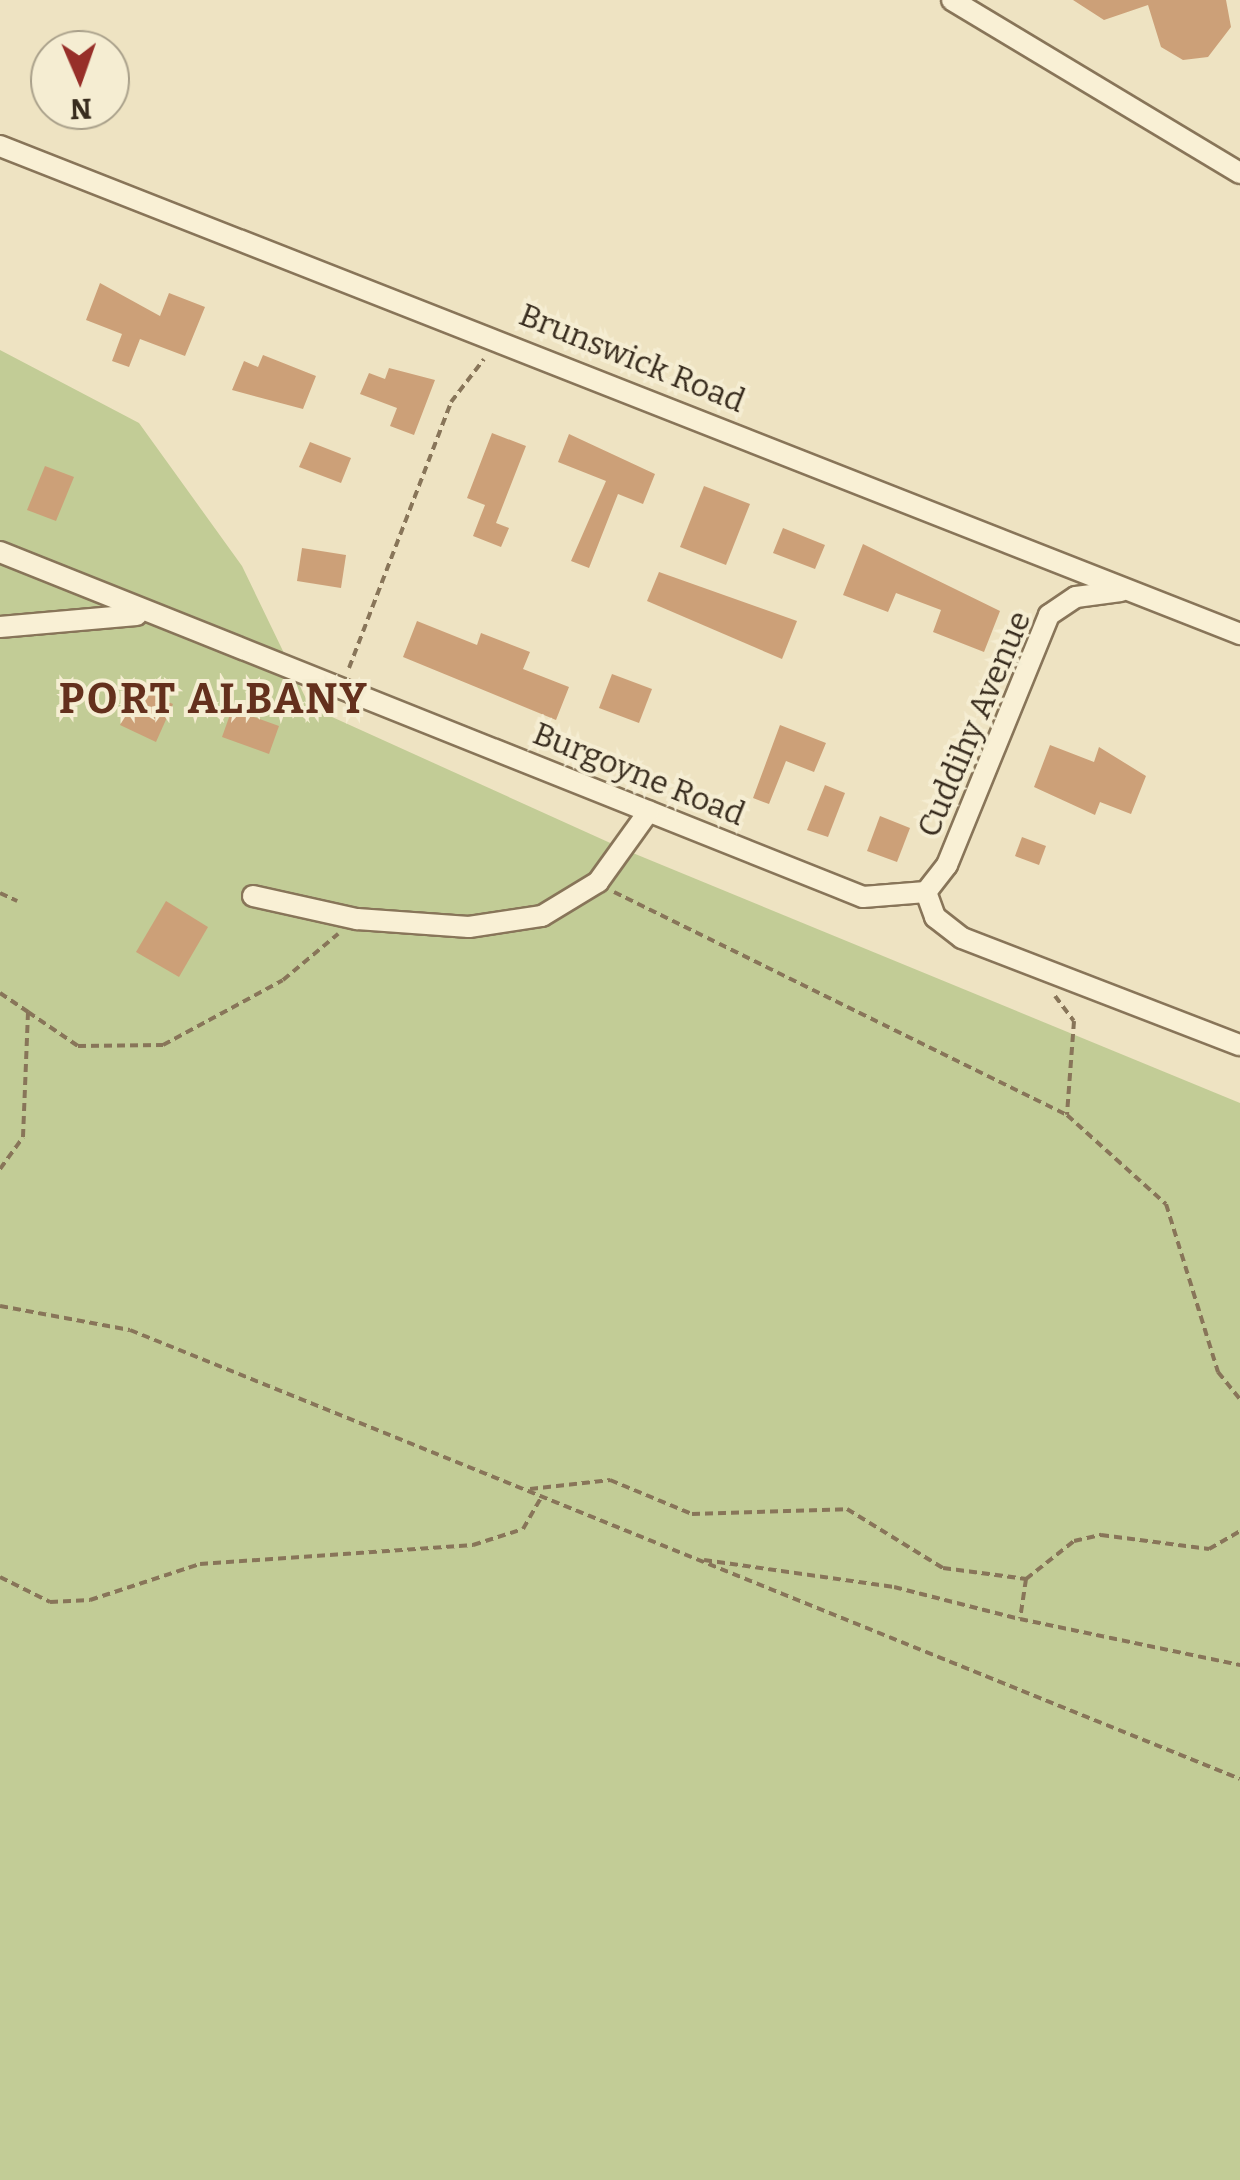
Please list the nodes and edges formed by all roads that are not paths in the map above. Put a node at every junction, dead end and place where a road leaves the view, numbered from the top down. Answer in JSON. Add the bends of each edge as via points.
{"nodes":[{"id":1,"x":952,"y":0,"type":"edge"},
{"id":2,"x":0,"y":146,"type":"edge"},
{"id":3,"x":1240,"y":173,"type":"edge"},
{"id":4,"x":0,"y":552,"type":"edge"},
{"id":5,"x":1148,"y":596,"type":"junction"},
{"id":6,"x":148,"y":615,"type":"junction"},
{"id":7,"x":0,"y":627,"type":"edge"},
{"id":8,"x":1240,"y":634,"type":"edge"},
{"id":9,"x":649,"y":811,"type":"junction"},
{"id":10,"x":926,"y":892,"type":"junction"},
{"id":11,"x":254,"y":896,"type":"dead end"},
{"id":12,"x":1240,"y":1045,"type":"edge"}],
"edges":[{"from":1,"to":3,"type":"street"},
{"from":2,"to":5,"type":"street","name":"Brunswick Road"},
{"from":4,"to":6,"type":"street","name":"Burgoyne Road"},
{"from":5,"to":8,"type":"street","name":"Brunswick Road"},
{"from":5,"to":10,"type":"street","name":"Cuddihy Avenue","via":[[1105,588],[1048,616],[947,866]]},
{"from":6,"to":7,"type":"street"},
{"from":6,"to":9,"type":"street","name":"Burgoyne Road"},
{"from":9,"to":10,"type":"street","name":"Burgoyne Road","via":[[863,898]]},
{"from":9,"to":11,"type":"street","via":[[598,882],[542,916],[357,918]]},
{"from":10,"to":12,"type":"street","via":[[935,917],[962,938]]}]}
